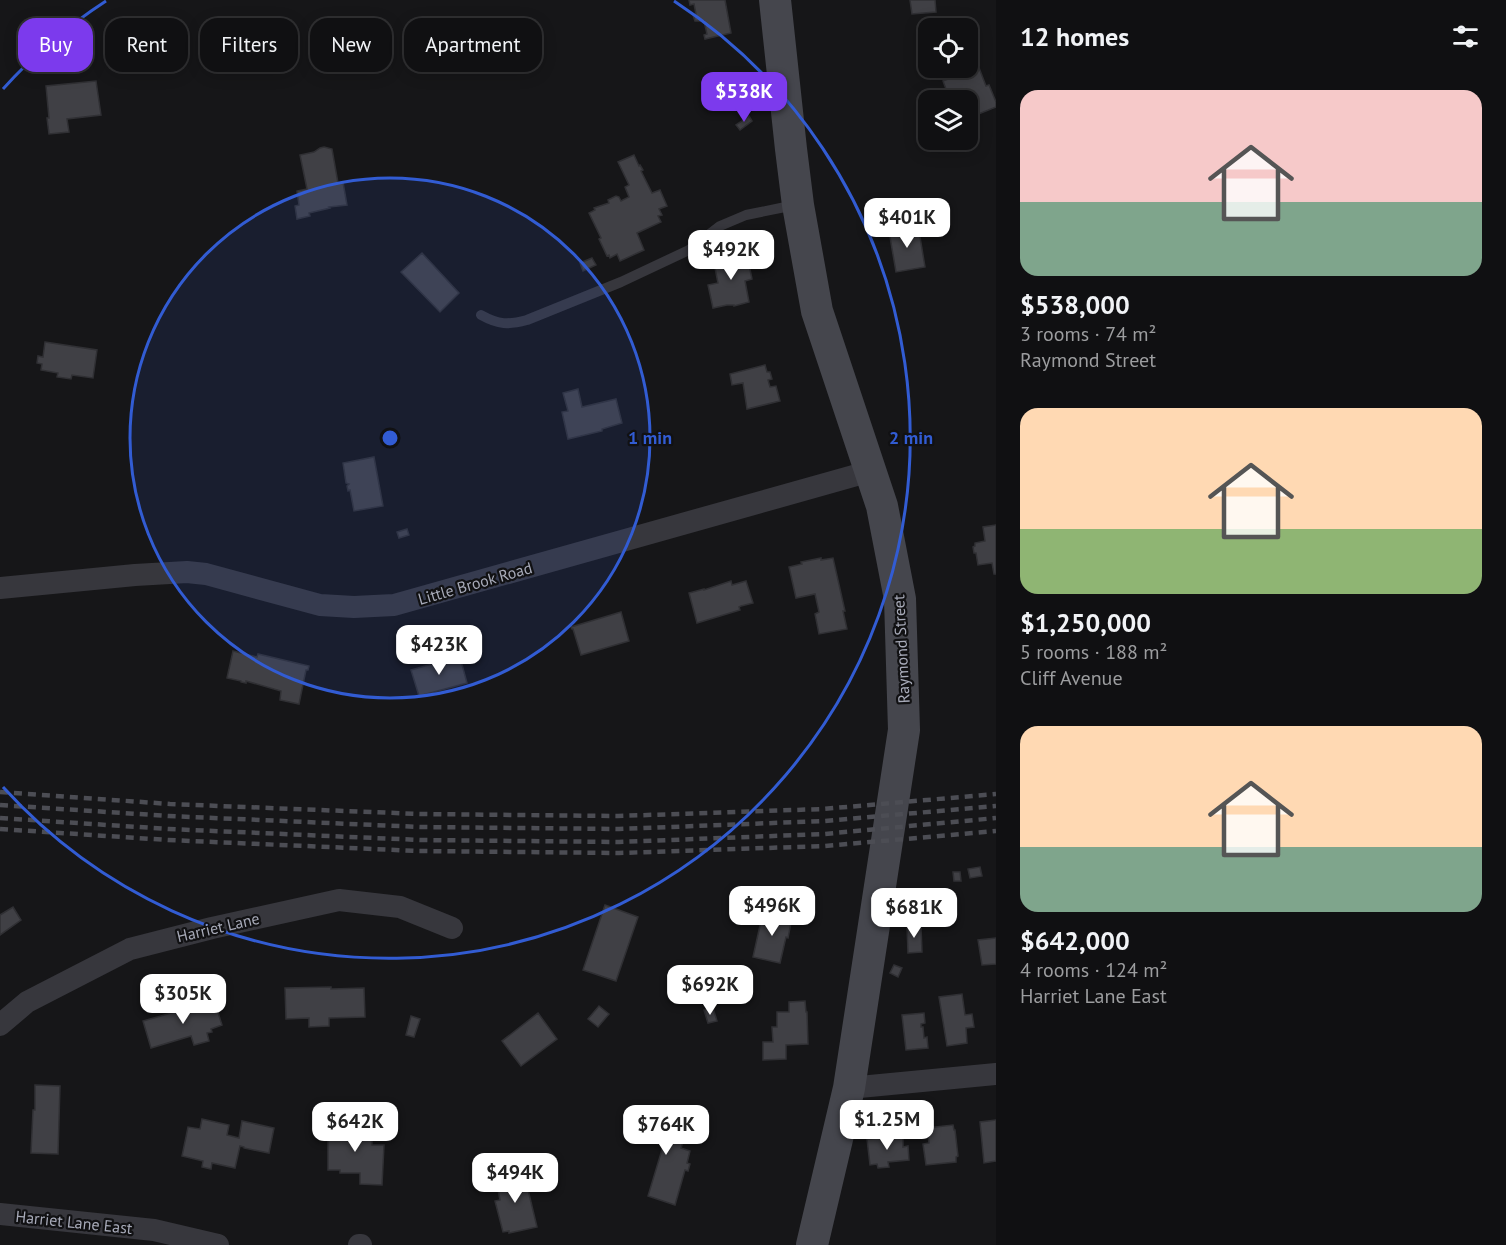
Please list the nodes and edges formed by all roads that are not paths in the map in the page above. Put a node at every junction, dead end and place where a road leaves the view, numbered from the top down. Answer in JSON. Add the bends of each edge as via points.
{"nodes":[{"id":1,"x":776,"y":0,"type":"edge"},
{"id":2,"x":798,"y":204,"type":"junction"},
{"id":3,"x":481,"y":315,"type":"dead end"},
{"id":4,"x":871,"y":471,"type":"junction"},
{"id":5,"x":0,"y":588,"type":"edge"},
{"id":6,"x":453,"y":928,"type":"dead end"},
{"id":7,"x":0,"y":1024,"type":"edge"},
{"id":8,"x":996,"y":1074,"type":"edge"},
{"id":9,"x":849,"y":1088,"type":"junction"},
{"id":10,"x":0,"y":1214,"type":"edge"},
{"id":11,"x":218,"y":1245,"type":"edge"},
{"id":12,"x":812,"y":1245,"type":"edge"}],
"edges":[{"from":1,"to":2,"type":"street","name":"Raymond Street"},
{"from":2,"to":3,"type":"lane","via":[[746,215],[720,226],[689,250],[527,320],[512,324],[493,322]]},
{"from":2,"to":4,"type":"street","name":"Raymond Street","via":[[817,311]]},
{"from":4,"to":5,"type":"street","name":"Little Brook Road","via":[[394,605],[320,604],[187,572]]},
{"from":4,"to":9,"type":"street","name":"Raymond Street","via":[[900,599],[904,730]]},
{"from":6,"to":7,"type":"street","name":"Harriet Lane","via":[[400,907],[339,900],[130,949],[27,1002]]},
{"from":8,"to":9,"type":"street"},
{"from":9,"to":12,"type":"street","name":"Raymond Street"},
{"from":10,"to":11,"type":"street","name":"Harriet Lane East","via":[[154,1230]]}]}
